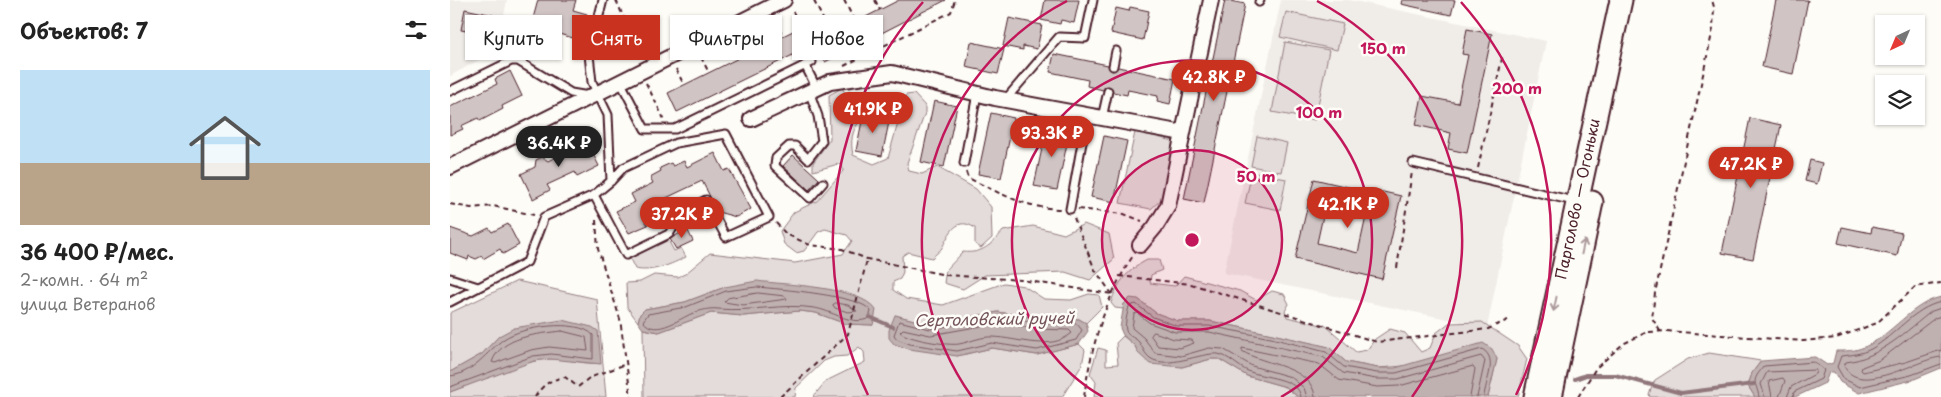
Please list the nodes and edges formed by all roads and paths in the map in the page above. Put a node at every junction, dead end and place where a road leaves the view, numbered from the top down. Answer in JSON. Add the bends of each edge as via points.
{"nodes":[{"id":1,"x":602,"y":0,"type":"edge"},
{"id":2,"x":616,"y":0,"type":"edge"},
{"id":3,"x":784,"y":0,"type":"edge"},
{"id":4,"x":844,"y":0,"type":"edge"},
{"id":5,"x":875,"y":0,"type":"edge"},
{"id":6,"x":956,"y":0,"type":"edge"},
{"id":7,"x":1093,"y":0,"type":"edge"},
{"id":8,"x":1211,"y":0,"type":"edge"},
{"id":9,"x":1621,"y":0,"type":"edge"},
{"id":10,"x":1634,"y":0,"type":"edge"},
{"id":11,"x":1712,"y":0,"type":"edge"},
{"id":12,"x":814,"y":1,"type":"dead end"},
{"id":13,"x":880,"y":10,"type":"dead end"},
{"id":14,"x":793,"y":12,"type":"dead end"},
{"id":15,"x":622,"y":15,"type":"edge"},
{"id":16,"x":821,"y":15,"type":"edge"},
{"id":17,"x":852,"y":15,"type":"edge"},
{"id":18,"x":1116,"y":51,"type":"dead end"},
{"id":19,"x":1503,"y":54,"type":"dead end"},
{"id":20,"x":702,"y":60,"type":"edge"},
{"id":21,"x":808,"y":64,"type":"junction"},
{"id":22,"x":1113,"y":66,"type":"dead end"},
{"id":23,"x":676,"y":69,"type":"dead end"},
{"id":24,"x":838,"y":70,"type":"dead end"},
{"id":25,"x":709,"y":73,"type":"dead end"},
{"id":26,"x":620,"y":81,"type":"junction"},
{"id":27,"x":646,"y":83,"type":"dead end"},
{"id":28,"x":684,"y":85,"type":"dead end"},
{"id":29,"x":812,"y":89,"type":"junction"},
{"id":30,"x":450,"y":91,"type":"edge"},
{"id":31,"x":1108,"y":91,"type":"dead end"},
{"id":32,"x":593,"y":94,"type":"junction"},
{"id":33,"x":977,"y":94,"type":"junction"},
{"id":34,"x":1005,"y":100,"type":"junction"},
{"id":35,"x":1087,"y":115,"type":"junction"},
{"id":36,"x":1102,"y":118,"type":"junction"},
{"id":37,"x":751,"y":119,"type":"dead end"},
{"id":38,"x":669,"y":129,"type":"junction"},
{"id":39,"x":1182,"y":133,"type":"junction"},
{"id":40,"x":964,"y":163,"type":"joint"},
{"id":41,"x":1414,"y":163,"type":"joint"},
{"id":42,"x":450,"y":167,"type":"edge"},
{"id":43,"x":1476,"y":177,"type":"junction"},
{"id":44,"x":612,"y":181,"type":"junction"},
{"id":45,"x":823,"y":183,"type":"dead end"},
{"id":46,"x":594,"y":195,"type":"junction"},
{"id":47,"x":1577,"y":201,"type":"junction"},
{"id":48,"x":450,"y":204,"type":"edge"},
{"id":49,"x":1070,"y":209,"type":"junction"},
{"id":50,"x":769,"y":217,"type":"junction"},
{"id":51,"x":544,"y":218,"type":"junction"},
{"id":52,"x":1155,"y":227,"type":"junction"},
{"id":53,"x":1140,"y":245,"type":"joint"},
{"id":54,"x":867,"y":259,"type":"junction"},
{"id":55,"x":1397,"y":268,"type":"dead end"},
{"id":56,"x":1119,"y":276,"type":"junction"},
{"id":57,"x":450,"y":278,"type":"edge"},
{"id":58,"x":1941,"y":283,"type":"edge"},
{"id":59,"x":478,"y":287,"type":"junction"},
{"id":60,"x":1112,"y":294,"type":"junction"},
{"id":61,"x":450,"y":302,"type":"edge"},
{"id":62,"x":1510,"y":319,"type":"dead end"},
{"id":63,"x":1660,"y":331,"type":"junction"},
{"id":64,"x":626,"y":364,"type":"junction"},
{"id":65,"x":535,"y":397,"type":"edge"},
{"id":66,"x":631,"y":397,"type":"edge"},
{"id":67,"x":780,"y":397,"type":"edge"},
{"id":68,"x":1084,"y":397,"type":"edge"},
{"id":69,"x":1535,"y":397,"type":"edge"},
{"id":70,"x":1551,"y":397,"type":"edge"},
{"id":71,"x":1578,"y":397,"type":"edge"}],
"edges":[{"from":1,"to":32,"type":"lane","via":[[589,55]]},
{"from":2,"to":15,"type":"path"},
{"from":3,"to":26,"type":"street"},
{"from":4,"to":17,"type":"path"},
{"from":5,"to":13,"type":"path"},
{"from":6,"to":24,"type":"path","via":[[951,12]]},
{"from":7,"to":34,"type":"lane","via":[[1084,38],[1059,37]]},
{"from":8,"to":39,"type":"street"},
{"from":9,"to":47,"type":"main road","name":"Парголово — Огоньки"},
{"from":70,"to":10,"type":"main road","name":"Парголово — Огоньки","one_way":true},
{"from":11,"to":63,"type":"path","via":[[1713,29],[1655,293],[1652,318]]},
{"from":12,"to":16,"type":"path"},
{"from":14,"to":21,"type":"path","via":[[814,54]]},
{"from":18,"to":22,"type":"lane"},
{"from":19,"to":43,"type":"path"},
{"from":20,"to":25,"type":"path"},
{"from":21,"to":29,"type":"lane"},
{"from":21,"to":38,"type":"lane","via":[[675,129]]},
{"from":23,"to":28,"type":"path"},
{"from":26,"to":32,"type":"street"},
{"from":26,"to":38,"type":"lane","via":[[645,128]]},
{"from":27,"to":38,"type":"path"},
{"from":29,"to":33,"type":"street","via":[[830,82],[892,73]]},
{"from":29,"to":37,"type":"street"},
{"from":29,"to":45,"type":"lane","via":[[822,141],[808,159],[795,146],[788,146],[776,158],[775,166],[810,198]]},
{"from":30,"to":32,"type":"lane","via":[[511,61],[518,61],[571,93]]},
{"from":31,"to":36,"type":"lane"},
{"from":32,"to":42,"type":"street"},
{"from":32,"to":44,"type":"lane","via":[[608,115]]},
{"from":33,"to":34,"type":"street"},
{"from":33,"to":40,"type":"lane"},
{"from":34,"to":35,"type":"street"},
{"from":35,"to":36,"type":"street"},
{"from":35,"to":49,"type":"lane"},
{"from":36,"to":39,"type":"street"},
{"from":39,"to":52,"type":"street","via":[[1168,206]]},
{"from":40,"to":49,"type":"path","via":[[968,178],[1021,204]]},
{"from":41,"to":43,"type":"lane"},
{"from":41,"to":55,"type":"path"},
{"from":43,"to":47,"type":"lane"},
{"from":44,"to":46,"type":"lane"},
{"from":44,"to":50,"type":"lane","via":[[624,168],[676,143],[726,134]]},
{"from":46,"to":50,"type":"lane","via":[[626,255],[669,234],[684,212],[706,200],[726,237]]},
{"from":46,"to":51,"type":"lane"},
{"from":46,"to":64,"type":"path","via":[[598,249],[620,319]]},
{"from":47,"to":69,"type":"main road","name":"Парголово — Огоньки","one_way":true},
{"from":48,"to":51,"type":"path","via":[[471,208],[493,206]]},
{"from":49,"to":52,"type":"path","via":[[1124,214]]},
{"from":49,"to":60,"type":"path","via":[[1095,270]]},
{"from":50,"to":54,"type":"path","via":[[786,234],[810,245],[842,249]]},
{"from":51,"to":59,"type":"lane","via":[[527,262]]},
{"from":52,"to":53,"type":"street"},
{"from":53,"to":56,"type":"path"},
{"from":54,"to":60,"type":"path","via":[[946,275],[1020,280]]},
{"from":54,"to":67,"type":"path","via":[[848,334]]},
{"from":56,"to":60,"type":"path"},
{"from":56,"to":62,"type":"path","via":[[1191,284],[1377,342],[1488,329]]},
{"from":57,"to":59,"type":"lane"},
{"from":58,"to":63,"type":"path","via":[[1915,288],[1877,322],[1836,338],[1804,341]]},
{"from":59,"to":61,"type":"lane"},
{"from":60,"to":68,"type":"path","via":[[1088,364]]},
{"from":63,"to":71,"type":"path","via":[[1647,332],[1623,344],[1596,368]]},
{"from":64,"to":65,"type":"path","via":[[589,378],[578,387],[565,377],[554,379],[542,385]]},
{"from":64,"to":66,"type":"path"}]}
